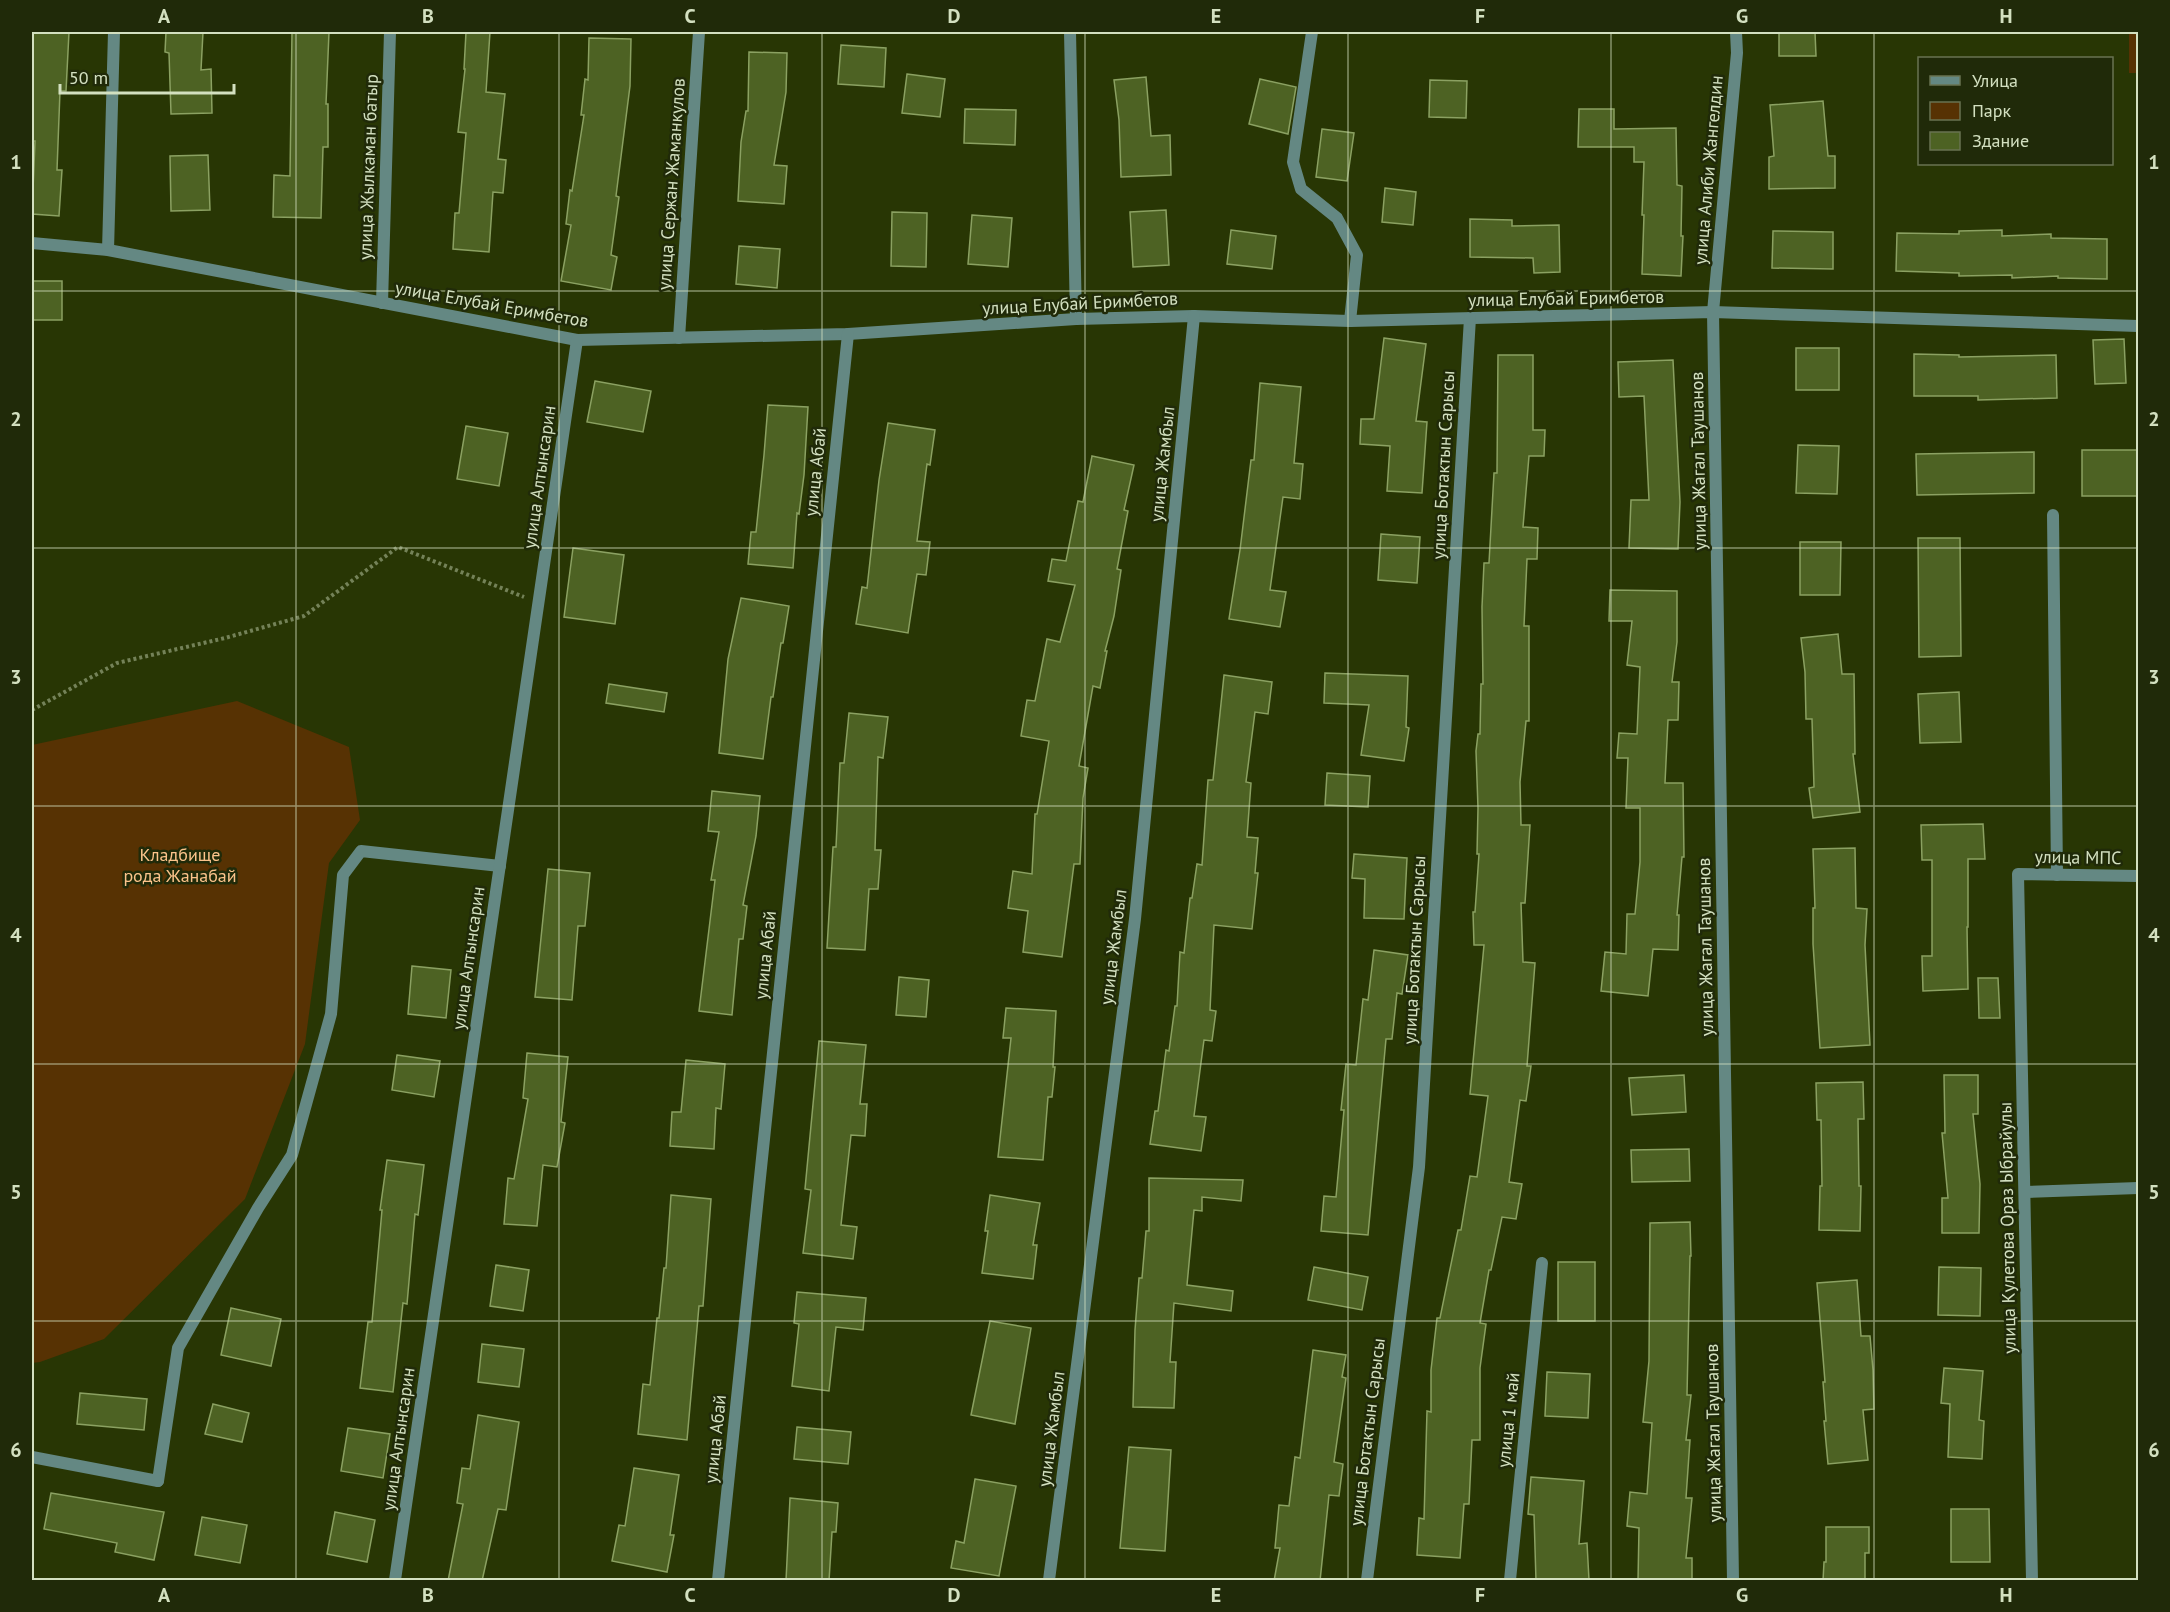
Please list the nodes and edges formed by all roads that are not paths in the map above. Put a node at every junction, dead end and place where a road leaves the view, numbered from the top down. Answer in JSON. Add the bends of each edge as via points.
{"nodes":[{"id":1,"x":114,"y":32,"type":"edge"},
{"id":2,"x":390,"y":32,"type":"edge"},
{"id":3,"x":699,"y":32,"type":"edge"},
{"id":4,"x":1071,"y":32,"type":"edge"},
{"id":5,"x":1312,"y":32,"type":"edge"},
{"id":6,"x":1736,"y":32,"type":"edge"},
{"id":7,"x":32,"y":243,"type":"edge"},
{"id":8,"x":108,"y":250,"type":"junction"},
{"id":9,"x":382,"y":303,"type":"junction"},
{"id":10,"x":1713,"y":312,"type":"junction"},
{"id":11,"x":1194,"y":316,"type":"junction"},
{"id":12,"x":1470,"y":318,"type":"junction"},
{"id":13,"x":1076,"y":319,"type":"junction"},
{"id":14,"x":1350,"y":321,"type":"junction"},
{"id":15,"x":2139,"y":326,"type":"edge"},
{"id":16,"x":848,"y":334,"type":"junction"},
{"id":17,"x":679,"y":338,"type":"junction"},
{"id":18,"x":577,"y":340,"type":"junction"},
{"id":19,"x":2053,"y":515,"type":"dead end"},
{"id":20,"x":500,"y":866,"type":"junction"},
{"id":21,"x":2018,"y":874,"type":"joint"},
{"id":22,"x":2057,"y":875,"type":"junction"},
{"id":23,"x":2139,"y":876,"type":"edge"},
{"id":24,"x":2139,"y":1188,"type":"edge"},
{"id":25,"x":2025,"y":1192,"type":"junction"},
{"id":26,"x":1542,"y":1263,"type":"dead end"},
{"id":27,"x":32,"y":1457,"type":"edge"},
{"id":28,"x":395,"y":1581,"type":"edge"},
{"id":29,"x":718,"y":1581,"type":"edge"},
{"id":30,"x":1050,"y":1581,"type":"edge"},
{"id":31,"x":1367,"y":1581,"type":"edge"},
{"id":32,"x":1510,"y":1581,"type":"edge"},
{"id":33,"x":1734,"y":1581,"type":"edge"},
{"id":34,"x":2032,"y":1581,"type":"edge"}],
"edges":[{"from":1,"to":8,"type":"street"},
{"from":2,"to":9,"type":"street","name":"улица Жылкаман батыр"},
{"from":3,"to":17,"type":"street","name":"улица Сержан Жаманкулов"},
{"from":4,"to":13,"type":"street"},
{"from":5,"to":14,"type":"street","via":[[1293,162],[1301,189],[1337,218],[1357,255]]},
{"from":6,"to":10,"type":"street","name":"улица Алиби Жангелдин"},
{"from":7,"to":8,"type":"street","name":"улица Елубай Еримбетов"},
{"from":8,"to":9,"type":"street","name":"улица Елубай Еримбетов"},
{"from":9,"to":18,"type":"street","name":"улица Елубай Еримбетов"},
{"from":10,"to":12,"type":"street","name":"улица Елубай Еримбетов"},
{"from":10,"to":15,"type":"street","name":"улица Елубай Еримбетов"},
{"from":10,"to":33,"type":"street","name":"улица Жагал Таушанов"},
{"from":11,"to":13,"type":"street","name":"улица Елубай Еримбетов"},
{"from":11,"to":14,"type":"street","name":"улица Елубай Еримбетов"},
{"from":11,"to":30,"type":"street","name":"улица Жамбыл","via":[[1135,920]]},
{"from":12,"to":14,"type":"street","name":"улица Елубай Еримбетов"},
{"from":12,"to":31,"type":"street","name":"улица Ботактын Сарысы","via":[[1419,1167]]},
{"from":13,"to":16,"type":"street","name":"улица Елубай Еримбетов"},
{"from":16,"to":17,"type":"street","name":"улица Елубай Еримбетов"},
{"from":16,"to":29,"type":"street","name":"улица Абай"},
{"from":17,"to":18,"type":"street","name":"улица Елубай Еримбетов"},
{"from":18,"to":20,"type":"street","name":"улица Алтынсарин"},
{"from":19,"to":22,"type":"street"},
{"from":20,"to":27,"type":"street","via":[[361,851],[343,875],[331,1014],[292,1155],[177,1348],[158,1481]]},
{"from":20,"to":28,"type":"street","name":"улица Алтынсарин"},
{"from":21,"to":22,"type":"street","name":"улица МПС"},
{"from":21,"to":25,"type":"street","name":"улица Кулетова Ораз Ыбрайулы"},
{"from":22,"to":23,"type":"street","name":"улица МПС"},
{"from":24,"to":25,"type":"street"},
{"from":25,"to":34,"type":"street","name":"улица Кулетова Ораз Ыбрайулы"},
{"from":26,"to":32,"type":"street","name":"улица 1 май"}]}
